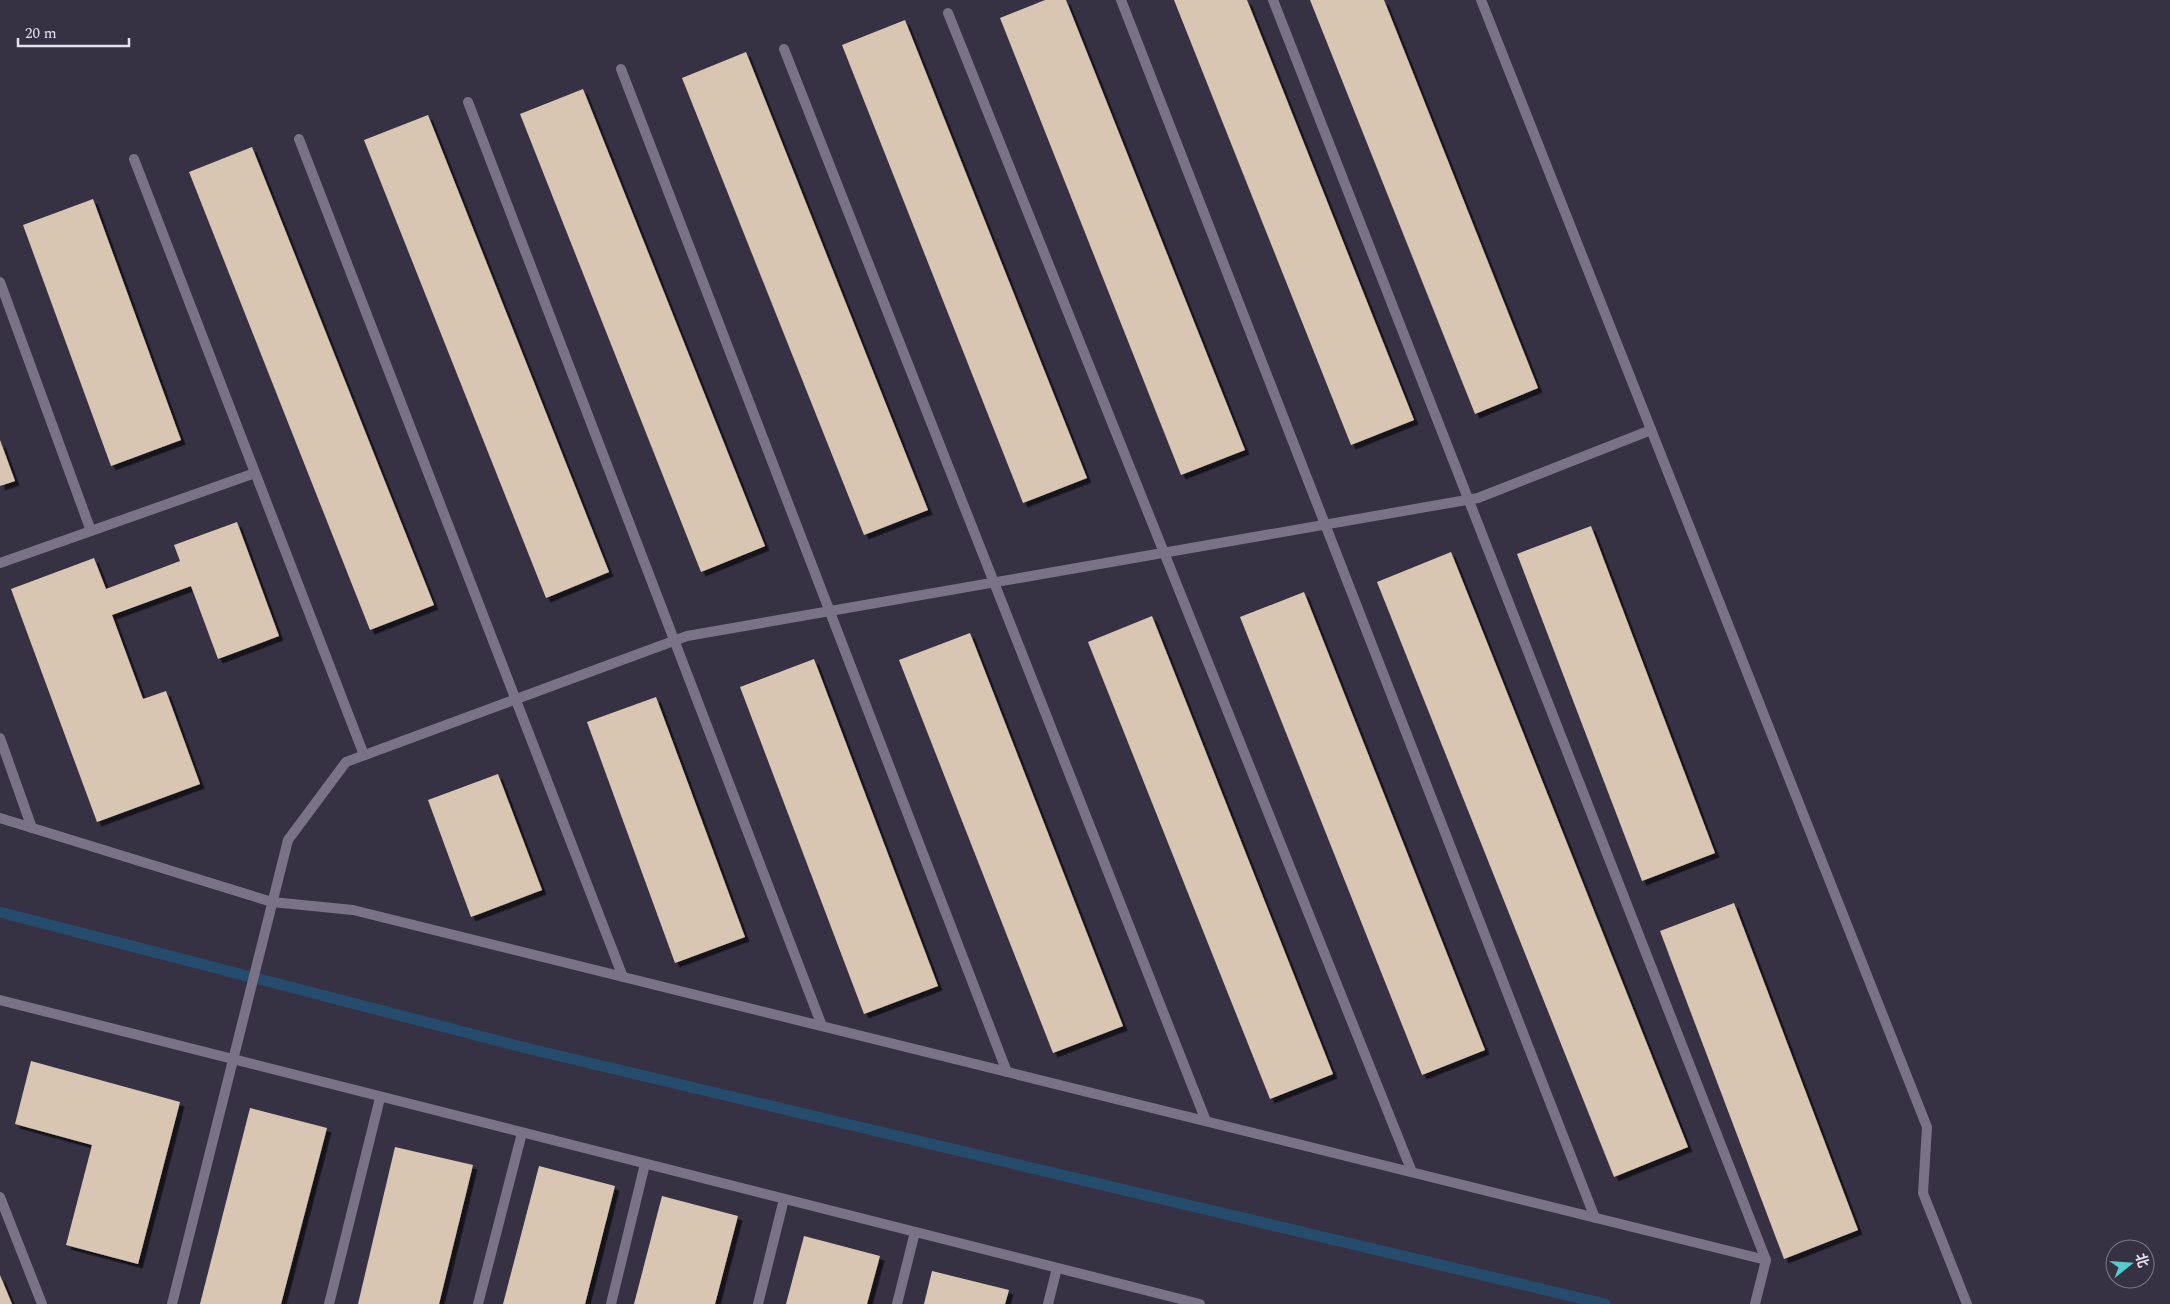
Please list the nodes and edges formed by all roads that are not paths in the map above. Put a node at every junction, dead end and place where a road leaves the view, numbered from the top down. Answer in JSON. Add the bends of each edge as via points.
{"nodes":[{"id":1,"x":1121,"y":0,"type":"edge"},
{"id":2,"x":1273,"y":0,"type":"edge"},
{"id":3,"x":1481,"y":0,"type":"edge"},
{"id":4,"x":948,"y":14,"type":"dead end"},
{"id":5,"x":784,"y":49,"type":"dead end"},
{"id":6,"x":621,"y":69,"type":"dead end"},
{"id":7,"x":468,"y":102,"type":"dead end"},
{"id":8,"x":300,"y":139,"type":"dead end"},
{"id":9,"x":134,"y":159,"type":"dead end"},
{"id":10,"x":0,"y":282,"type":"edge"},
{"id":11,"x":1651,"y":430,"type":"junction"},
{"id":12,"x":255,"y":473,"type":"junction"},
{"id":13,"x":1468,"y":499,"type":"junction"},
{"id":14,"x":1325,"y":524,"type":"junction"},
{"id":15,"x":90,"y":531,"type":"junction"},
{"id":16,"x":1164,"y":553,"type":"junction"},
{"id":17,"x":0,"y":563,"type":"edge"},
{"id":18,"x":994,"y":582,"type":"junction"},
{"id":19,"x":829,"y":612,"type":"junction"},
{"id":20,"x":674,"y":641,"type":"junction"},
{"id":21,"x":516,"y":699,"type":"junction"},
{"id":22,"x":0,"y":738,"type":"edge"},
{"id":23,"x":364,"y":755,"type":"junction"},
{"id":24,"x":0,"y":818,"type":"edge"},
{"id":25,"x":32,"y":828,"type":"junction"},
{"id":26,"x":272,"y":902,"type":"junction"},
{"id":27,"x":623,"y":977,"type":"junction"},
{"id":28,"x":0,"y":1000,"type":"edge"},
{"id":29,"x":822,"y":1026,"type":"junction"},
{"id":30,"x":233,"y":1060,"type":"junction"},
{"id":31,"x":1006,"y":1072,"type":"junction"},
{"id":32,"x":380,"y":1098,"type":"junction"},
{"id":33,"x":1206,"y":1121,"type":"junction"},
{"id":34,"x":522,"y":1133,"type":"junction"},
{"id":35,"x":645,"y":1164,"type":"junction"},
{"id":36,"x":1412,"y":1172,"type":"junction"},
{"id":37,"x":0,"y":1197,"type":"edge"},
{"id":38,"x":784,"y":1199,"type":"junction"},
{"id":39,"x":1595,"y":1218,"type":"junction"},
{"id":40,"x":915,"y":1232,"type":"junction"},
{"id":41,"x":1766,"y":1260,"type":"junction"},
{"id":42,"x":1057,"y":1268,"type":"junction"},
{"id":43,"x":42,"y":1304,"type":"edge"},
{"id":44,"x":172,"y":1304,"type":"edge"},
{"id":45,"x":329,"y":1304,"type":"edge"},
{"id":46,"x":478,"y":1304,"type":"edge"},
{"id":47,"x":611,"y":1304,"type":"edge"},
{"id":48,"x":758,"y":1304,"type":"edge"},
{"id":49,"x":897,"y":1304,"type":"edge"},
{"id":50,"x":1048,"y":1304,"type":"edge"},
{"id":51,"x":1200,"y":1304,"type":"edge"},
{"id":52,"x":1755,"y":1304,"type":"edge"},
{"id":53,"x":1967,"y":1304,"type":"edge"}],
"edges":[{"from":1,"to":14,"type":"street"},
{"from":2,"to":13,"type":"street"},
{"from":3,"to":11,"type":"street"},
{"from":4,"to":16,"type":"street"},
{"from":5,"to":18,"type":"street"},
{"from":6,"to":19,"type":"street"},
{"from":7,"to":20,"type":"street"},
{"from":8,"to":21,"type":"street"},
{"from":9,"to":12,"type":"street"},
{"from":10,"to":15,"type":"street"},
{"from":11,"to":13,"type":"street","via":[[1478,498]]},
{"from":11,"to":53,"type":"street","via":[[1927,1127],[1923,1193]]},
{"from":12,"to":15,"type":"street"},
{"from":12,"to":23,"type":"street"},
{"from":13,"to":14,"type":"street"},
{"from":13,"to":41,"type":"street"},
{"from":14,"to":16,"type":"street"},
{"from":14,"to":39,"type":"street"},
{"from":15,"to":17,"type":"street"},
{"from":16,"to":18,"type":"street"},
{"from":16,"to":36,"type":"street"},
{"from":18,"to":19,"type":"street"},
{"from":18,"to":33,"type":"street"},
{"from":19,"to":20,"type":"street","via":[[687,636]]},
{"from":19,"to":31,"type":"street"},
{"from":20,"to":21,"type":"street"},
{"from":20,"to":29,"type":"street"},
{"from":21,"to":23,"type":"street"},
{"from":21,"to":27,"type":"street"},
{"from":22,"to":25,"type":"street"},
{"from":23,"to":26,"type":"street","via":[[346,762],[288,840]]},
{"from":24,"to":25,"type":"street"},
{"from":25,"to":26,"type":"street"},
{"from":26,"to":27,"type":"street","via":[[353,910]]},
{"from":26,"to":30,"type":"street"},
{"from":27,"to":29,"type":"street"},
{"from":28,"to":30,"type":"street"},
{"from":29,"to":31,"type":"street"},
{"from":30,"to":32,"type":"street"},
{"from":30,"to":44,"type":"street"},
{"from":31,"to":33,"type":"street"},
{"from":32,"to":34,"type":"street"},
{"from":32,"to":45,"type":"street"},
{"from":33,"to":36,"type":"street"},
{"from":34,"to":35,"type":"street"},
{"from":34,"to":46,"type":"street"},
{"from":35,"to":38,"type":"street"},
{"from":35,"to":47,"type":"street"},
{"from":36,"to":39,"type":"street"},
{"from":37,"to":43,"type":"street"},
{"from":38,"to":40,"type":"street"},
{"from":38,"to":48,"type":"street"},
{"from":39,"to":41,"type":"street"},
{"from":40,"to":42,"type":"street"},
{"from":40,"to":49,"type":"street"},
{"from":41,"to":52,"type":"street"},
{"from":42,"to":50,"type":"street"},
{"from":42,"to":51,"type":"street"}]}
